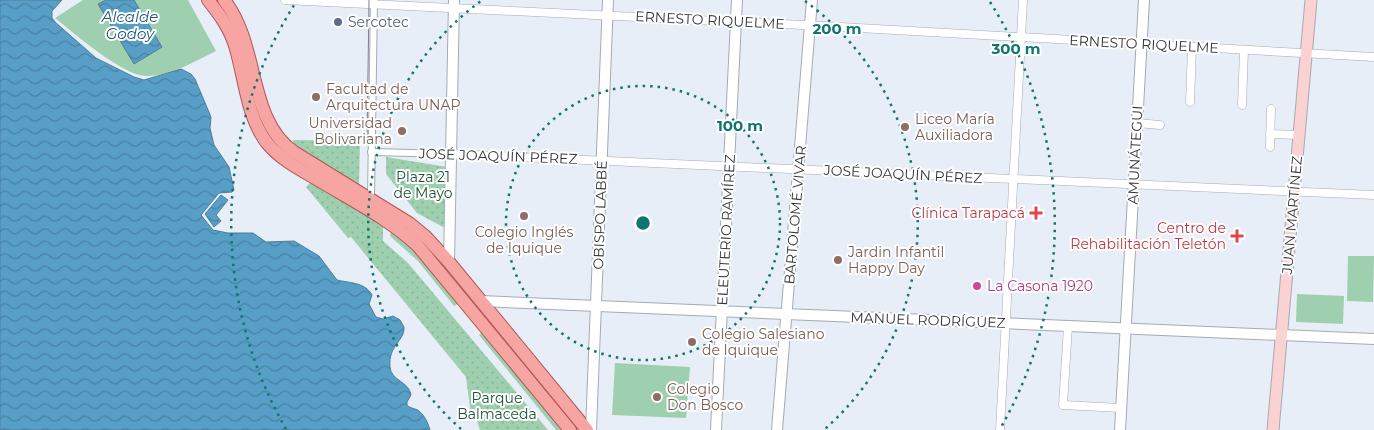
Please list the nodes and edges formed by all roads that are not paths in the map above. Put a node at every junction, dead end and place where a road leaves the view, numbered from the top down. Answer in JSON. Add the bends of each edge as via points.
{"nodes":[{"id":1,"x":208,"y":0,"type":"edge"},
{"id":2,"x":285,"y":0,"type":"edge"},
{"id":3,"x":608,"y":0,"type":"edge"},
{"id":4,"x":737,"y":0,"type":"edge"},
{"id":5,"x":812,"y":0,"type":"edge"},
{"id":6,"x":1023,"y":0,"type":"edge"},
{"id":7,"x":1144,"y":0,"type":"edge"},
{"id":8,"x":1311,"y":0,"type":"edge"},
{"id":9,"x":374,"y":2,"type":"edge"},
{"id":10,"x":454,"y":3,"type":"edge"},
{"id":11,"x":225,"y":4,"type":"edge"},
{"id":12,"x":608,"y":15,"type":"junction"},
{"id":13,"x":736,"y":21,"type":"junction"},
{"id":14,"x":810,"y":25,"type":"junction"},
{"id":15,"x":1021,"y":37,"type":"junction"},
{"id":16,"x":1141,"y":44,"type":"junction"},
{"id":17,"x":1192,"y":47,"type":"junction"},
{"id":18,"x":1244,"y":50,"type":"junction"},
{"id":19,"x":1306,"y":53,"type":"junction"},
{"id":20,"x":1374,"y":57,"type":"edge"},
{"id":21,"x":1190,"y":102,"type":"dead end"},
{"id":22,"x":1242,"y":105,"type":"dead end"},
{"id":23,"x":1271,"y":109,"type":"dead end"},
{"id":24,"x":1137,"y":123,"type":"junction"},
{"id":25,"x":1160,"y":125,"type":"dead end"},
{"id":26,"x":1270,"y":134,"type":"junction"},
{"id":27,"x":1299,"y":135,"type":"junction"},
{"id":28,"x":1270,"y":147,"type":"dead end"},
{"id":29,"x":371,"y":152,"type":"junction"},
{"id":30,"x":451,"y":154,"type":"junction"},
{"id":31,"x":602,"y":161,"type":"junction"},
{"id":32,"x":729,"y":166,"type":"junction"},
{"id":33,"x":798,"y":170,"type":"junction"},
{"id":34,"x":1013,"y":179,"type":"junction"},
{"id":35,"x":1134,"y":185,"type":"junction"},
{"id":36,"x":1294,"y":192,"type":"junction"},
{"id":37,"x":1374,"y":195,"type":"edge"},
{"id":38,"x":371,"y":199,"type":"junction"},
{"id":39,"x":449,"y":262,"type":"junction"},
{"id":40,"x":481,"y":301,"type":"junction"},
{"id":41,"x":596,"y":306,"type":"junction"},
{"id":42,"x":722,"y":311,"type":"junction"},
{"id":43,"x":787,"y":314,"type":"junction"},
{"id":44,"x":1006,"y":323,"type":"junction"},
{"id":45,"x":1068,"y":326,"type":"junction"},
{"id":46,"x":1126,"y":328,"type":"junction"},
{"id":47,"x":1281,"y":335,"type":"junction"},
{"id":48,"x":1374,"y":339,"type":"edge"},
{"id":49,"x":1121,"y":408,"type":"junction"},
{"id":50,"x":570,"y":430,"type":"edge"},
{"id":51,"x":587,"y":430,"type":"edge"},
{"id":52,"x":591,"y":430,"type":"edge"},
{"id":53,"x":716,"y":430,"type":"edge"},
{"id":54,"x":777,"y":430,"type":"edge"},
{"id":55,"x":1000,"y":430,"type":"edge"},
{"id":56,"x":1120,"y":430,"type":"edge"},
{"id":57,"x":1273,"y":430,"type":"edge"}],
"edges":[{"from":1,"to":11,"type":"main road"},
{"from":2,"to":9,"type":"street","name":"ERNESTO RIQUELME"},
{"from":3,"to":12,"type":"street","name":"OBISPO LABBÉ"},
{"from":4,"to":13,"type":"street","name":"ELEUTERIO RAMÍREZ"},
{"from":5,"to":14,"type":"street","name":"BARTOLOMÉ VIVAR"},
{"from":6,"to":15,"type":"street"},
{"from":7,"to":16,"type":"street","name":"AMUNÁTEGUI"},
{"from":8,"to":19,"type":"main road","name":"JUAN MARTÍNEZ"},
{"from":9,"to":10,"type":"street","name":"ERNESTO RIQUELME"},
{"from":9,"to":29,"type":"street"},
{"from":10,"to":12,"type":"street","name":"ERNESTO RIQUELME"},
{"from":10,"to":30,"type":"street"},
{"from":11,"to":38,"type":"main road","via":[[244,37],[262,105],[275,135],[286,147]]},
{"from":11,"to":50,"type":"main road","via":[[255,121],[272,149],[290,164],[390,223],[418,246]]},
{"from":12,"to":13,"type":"street","name":"ERNESTO RIQUELME"},
{"from":12,"to":31,"type":"street","name":"OBISPO LABBÉ"},
{"from":13,"to":14,"type":"street","name":"ERNESTO RIQUELME"},
{"from":13,"to":32,"type":"street","name":"ELEUTERIO RAMÍREZ"},
{"from":14,"to":15,"type":"street","name":"ERNESTO RIQUELME"},
{"from":14,"to":33,"type":"street","name":"BARTOLOMÉ VIVAR"},
{"from":15,"to":16,"type":"street","name":"ERNESTO RIQUELME"},
{"from":15,"to":34,"type":"street"},
{"from":16,"to":17,"type":"street","name":"ERNESTO RIQUELME"},
{"from":16,"to":24,"type":"street","name":"AMUNÁTEGUI"},
{"from":17,"to":18,"type":"street","name":"ERNESTO RIQUELME"},
{"from":17,"to":21,"type":"street"},
{"from":18,"to":19,"type":"street","name":"ERNESTO RIQUELME"},
{"from":18,"to":22,"type":"street"},
{"from":19,"to":20,"type":"street","name":"ERNESTO RIQUELME"},
{"from":19,"to":27,"type":"main road","name":"JUAN MARTÍNEZ"},
{"from":23,"to":26,"type":"street"},
{"from":24,"to":25,"type":"street"},
{"from":24,"to":35,"type":"street","name":"AMUNÁTEGUI"},
{"from":26,"to":27,"type":"street"},
{"from":26,"to":28,"type":"street"},
{"from":27,"to":36,"type":"main road","name":"JUAN MARTÍNEZ"},
{"from":29,"to":30,"type":"street","name":"JOSÉ JOAQUÍN PÉREZ"},
{"from":29,"to":38,"type":"street"},
{"from":30,"to":31,"type":"street","name":"JOSÉ JOAQUÍN PÉREZ"},
{"from":30,"to":39,"type":"street"},
{"from":31,"to":32,"type":"street","name":"JOSÉ JOAQUÍN PÉREZ"},
{"from":31,"to":41,"type":"street","name":"OBISPO LABBÉ"},
{"from":32,"to":33,"type":"street","name":"JOSÉ JOAQUÍN PÉREZ"},
{"from":32,"to":42,"type":"street","name":"ELEUTERIO RAMÍREZ"},
{"from":33,"to":34,"type":"street","name":"JOSÉ JOAQUÍN PÉREZ"},
{"from":33,"to":43,"type":"street","name":"BARTOLOMÉ VIVAR"},
{"from":34,"to":35,"type":"street","name":"JOSÉ JOAQUÍN PÉREZ"},
{"from":34,"to":44,"type":"street"},
{"from":35,"to":36,"type":"street","name":"JOSÉ JOAQUÍN PÉREZ"},
{"from":35,"to":46,"type":"street","name":"AMUNÁTEGUI"},
{"from":36,"to":37,"type":"street","name":"JOSÉ JOAQUÍN PÉREZ"},
{"from":36,"to":47,"type":"main road","name":"JUAN MARTÍNEZ"},
{"from":38,"to":39,"type":"main road","via":[[418,230]]},
{"from":39,"to":40,"type":"main road"},
{"from":40,"to":41,"type":"street","name":"MANUEL RODRÍGUEZ"},
{"from":40,"to":51,"type":"main road"},
{"from":41,"to":42,"type":"street","name":"MANUEL RODRÍGUEZ"},
{"from":41,"to":52,"type":"street","name":"OBISPO LABBÉ"},
{"from":42,"to":43,"type":"street","name":"MANUEL RODRÍGUEZ"},
{"from":42,"to":53,"type":"street","name":"ELEUTERIO RAMÍREZ"},
{"from":43,"to":44,"type":"street","name":"MANUEL RODRÍGUEZ"},
{"from":43,"to":54,"type":"street","name":"BARTOLOMÉ VIVAR"},
{"from":44,"to":45,"type":"street","name":"MANUEL RODRÍGUEZ"},
{"from":44,"to":55,"type":"street"},
{"from":45,"to":46,"type":"street","name":"MANUEL RODRÍGUEZ"},
{"from":45,"to":49,"type":"street","via":[[1063,404]]},
{"from":46,"to":47,"type":"street","name":"MANUEL RODRÍGUEZ"},
{"from":46,"to":49,"type":"street","name":"AMUNÁTEGUI"},
{"from":47,"to":48,"type":"street","name":"MANUEL RODRÍGUEZ"},
{"from":47,"to":57,"type":"main road","name":"JUAN MARTÍNEZ"},
{"from":49,"to":56,"type":"street","name":"AMUNÁTEGUI"}]}
